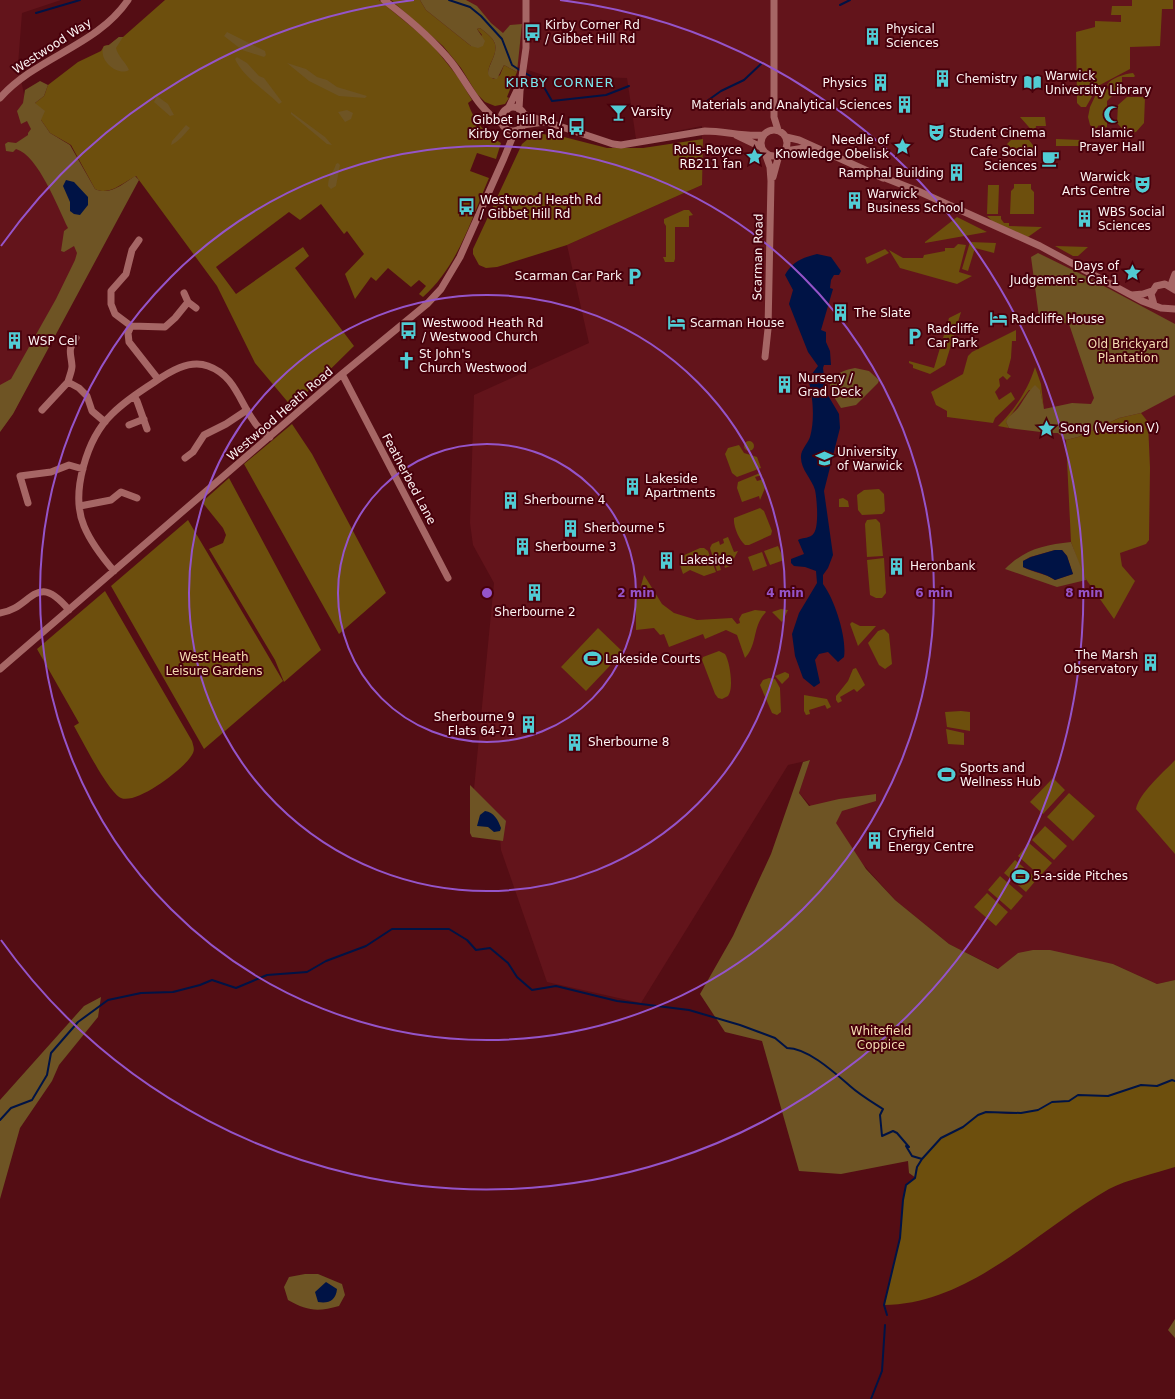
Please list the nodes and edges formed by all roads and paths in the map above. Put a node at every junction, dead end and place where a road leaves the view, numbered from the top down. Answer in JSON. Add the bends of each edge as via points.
{"nodes":[{"id":1,"x":120,"y":0,"type":"edge"},
{"id":2,"x":128,"y":0,"type":"edge"},
{"id":3,"x":384,"y":0,"type":"edge"},
{"id":4,"x":526,"y":0,"type":"edge"},
{"id":5,"x":774,"y":0,"type":"edge"},
{"id":6,"x":117,"y":13,"type":"junction"},
{"id":7,"x":521,"y":79,"type":"junction"},
{"id":8,"x":0,"y":98,"type":"edge"},
{"id":9,"x":482,"y":107,"type":"junction"},
{"id":10,"x":506,"y":110,"type":"junction"},
{"id":11,"x":521,"y":112,"type":"junction"},
{"id":12,"x":774,"y":117,"type":"junction"},
{"id":13,"x":544,"y":122,"type":"junction"},
{"id":14,"x":502,"y":124,"type":"junction"},
{"id":15,"x":523,"y":125,"type":"junction"},
{"id":16,"x":770,"y":130,"type":"junction"},
{"id":17,"x":778,"y":130,"type":"junction"},
{"id":18,"x":513,"y":131,"type":"junction"},
{"id":19,"x":736,"y":135,"type":"junction"},
{"id":20,"x":763,"y":135,"type":"junction"},
{"id":21,"x":786,"y":137,"type":"junction"},
{"id":22,"x":811,"y":147,"type":"junction"},
{"id":23,"x":763,"y":150,"type":"junction"},
{"id":24,"x":782,"y":153,"type":"junction"},
{"id":25,"x":771,"y":181,"type":"junction"},
{"id":26,"x":139,"y":240,"type":"dead end"},
{"id":27,"x":1175,"y":274,"type":"edge"},
{"id":28,"x":1152,"y":291,"type":"junction"},
{"id":29,"x":1175,"y":291,"type":"edge"},
{"id":30,"x":184,"y":293,"type":"dead end"},
{"id":31,"x":1130,"y":294,"type":"junction"},
{"id":32,"x":1175,"y":301,"type":"edge"},
{"id":33,"x":188,"y":302,"type":"junction"},
{"id":34,"x":1154,"y":305,"type":"junction"},
{"id":35,"x":196,"y":308,"type":"dead end"},
{"id":36,"x":1172,"y":309,"type":"edge"},
{"id":37,"x":131,"y":326,"type":"junction"},
{"id":38,"x":76,"y":338,"type":"dead end"},
{"id":39,"x":765,"y":357,"type":"dead end"},
{"id":40,"x":342,"y":374,"type":"junction"},
{"id":41,"x":158,"y":379,"type":"junction"},
{"id":42,"x":68,"y":382,"type":"junction"},
{"id":43,"x":134,"y":396,"type":"junction"},
{"id":44,"x":42,"y":410,"type":"dead end"},
{"id":45,"x":247,"y":410,"type":"junction"},
{"id":46,"x":144,"y":419,"type":"junction"},
{"id":47,"x":105,"y":422,"type":"junction"},
{"id":48,"x":129,"y":425,"type":"dead end"},
{"id":49,"x":147,"y":429,"type":"dead end"},
{"id":50,"x":270,"y":437,"type":"junction"},
{"id":51,"x":185,"y":458,"type":"dead end"},
{"id":52,"x":83,"y":469,"type":"junction"},
{"id":53,"x":138,"y":498,"type":"dead end"},
{"id":54,"x":28,"y":503,"type":"dead end"},
{"id":55,"x":80,"y":506,"type":"junction"},
{"id":56,"x":114,"y":571,"type":"junction"},
{"id":57,"x":448,"y":578,"type":"dead end"},
{"id":58,"x":70,"y":610,"type":"junction"},
{"id":59,"x":0,"y":613,"type":"edge"},
{"id":60,"x":0,"y":669,"type":"edge"}],
"edges":[{"from":1,"to":6,"type":"street"},
{"from":2,"to":6,"type":"street","name":"Westwood Way"},
{"from":3,"to":9,"type":"street","via":[[443,52]]},
{"from":4,"to":7,"type":"street","via":[[526,48]]},
{"from":5,"to":12,"type":"street"},
{"from":6,"to":8,"type":"street","name":"Westwood Way","via":[[93,34],[28,74]]},
{"from":7,"to":10,"type":"street"},
{"from":7,"to":11,"type":"street"},
{"from":9,"to":10,"type":"street","via":[[493,112]]},
{"from":9,"to":14,"type":"street","via":[[490,117]]},
{"from":10,"to":11,"type":"street","via":[[516,108]]},
{"from":10,"to":14,"type":"street","via":[[501,117]]},
{"from":11,"to":13,"type":"street"},
{"from":11,"to":15,"type":"street"},
{"from":12,"to":16,"type":"street"},
{"from":12,"to":17,"type":"street"},
{"from":13,"to":15,"type":"street"},
{"from":13,"to":19,"type":"street","via":[[621,145],[705,132],[718,131]]},
{"from":14,"to":18,"type":"street","via":[[506,129]]},
{"from":15,"to":18,"type":"street"},
{"from":16,"to":17,"type":"street"},
{"from":16,"to":20,"type":"street"},
{"from":17,"to":21,"type":"street"},
{"from":18,"to":40,"type":"street","name":"Westwood Heath Road","via":[[504,158],[449,278],[427,304]]},
{"from":19,"to":20,"type":"street"},
{"from":19,"to":23,"type":"street"},
{"from":20,"to":23,"type":"street","via":[[760,142]]},
{"from":21,"to":22,"type":"street","via":[[799,140]]},
{"from":21,"to":24,"type":"street","via":[[787,143]]},
{"from":22,"to":24,"type":"street"},
{"from":22,"to":31,"type":"street","via":[[1058,256]]},
{"from":23,"to":24,"type":"street","via":[[772,156]]},
{"from":23,"to":25,"type":"street","name":"Scarman Road","via":[[770,167]]},
{"from":24,"to":25,"type":"street","name":"Scarman Road"},
{"from":25,"to":39,"type":"street","name":"Scarman Road","via":[[768,331]]},
{"from":26,"to":37,"type":"street","via":[[132,250],[126,274],[111,291],[111,304],[115,314]]},
{"from":27,"to":29,"type":"street","via":[[1172,282]]},
{"from":28,"to":29,"type":"street","via":[[1156,286],[1165,284]]},
{"from":28,"to":31,"type":"street"},
{"from":28,"to":34,"type":"street"},
{"from":30,"to":33,"type":"street"},
{"from":31,"to":34,"type":"street"},
{"from":32,"to":36,"type":"street"},
{"from":33,"to":35,"type":"street"},
{"from":33,"to":37,"type":"street","via":[[165,327]]},
{"from":34,"to":36,"type":"street"},
{"from":37,"to":41,"type":"street","via":[[128,333],[129,342]]},
{"from":38,"to":42,"type":"street","via":[[69,352],[72,367]]},
{"from":40,"to":50,"type":"street","name":"Westwood Heath Road"},
{"from":40,"to":57,"type":"street","name":"Featherbed Lane"},
{"from":41,"to":43,"type":"street"},
{"from":41,"to":45,"type":"street","via":[[181,367],[195,363],[206,365],[219,370],[235,386]]},
{"from":42,"to":44,"type":"street"},
{"from":42,"to":47,"type":"street","via":[[87,396],[92,411]]},
{"from":43,"to":46,"type":"street"},
{"from":43,"to":47,"type":"street"},
{"from":45,"to":50,"type":"street","via":[[259,429]]},
{"from":45,"to":51,"type":"street","via":[[204,436],[193,452]]},
{"from":46,"to":48,"type":"street"},
{"from":46,"to":49,"type":"street"},
{"from":47,"to":52,"type":"street","via":[[94,438]]},
{"from":50,"to":56,"type":"street","name":"Westwood Heath Road"},
{"from":52,"to":54,"type":"street","via":[[69,465],[51,472],[20,476]]},
{"from":52,"to":55,"type":"street"},
{"from":53,"to":55,"type":"street","via":[[122,492],[111,500]]},
{"from":55,"to":56,"type":"street","via":[[83,525],[96,549]]},
{"from":56,"to":58,"type":"street","name":"Westwood Heath Road"},
{"from":58,"to":59,"type":"street","via":[[57,596],[43,591]]},
{"from":58,"to":60,"type":"street","name":"Westwood Heath Road"}]}
